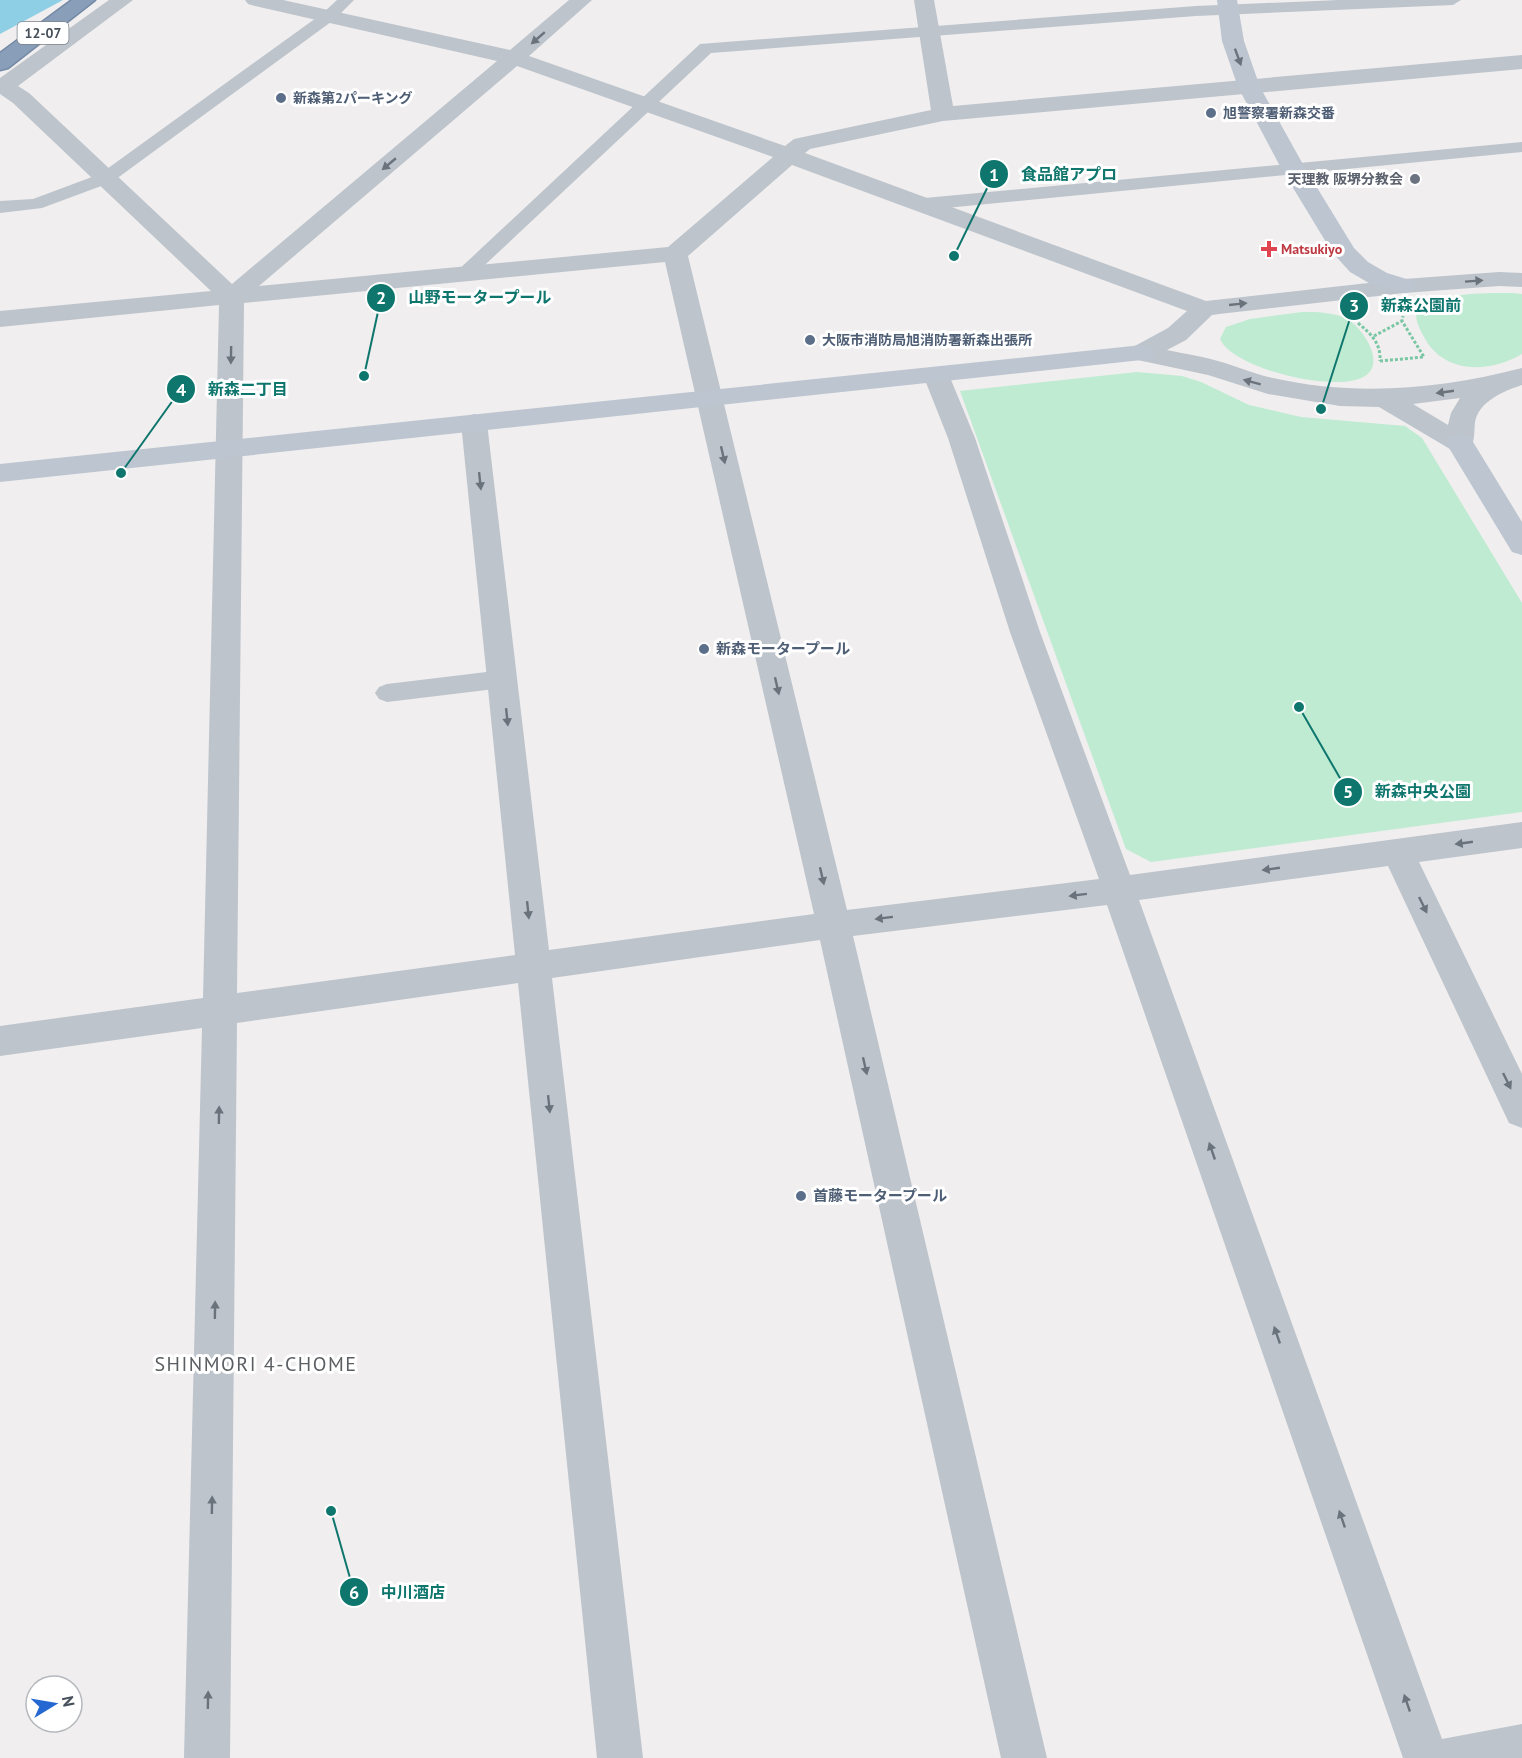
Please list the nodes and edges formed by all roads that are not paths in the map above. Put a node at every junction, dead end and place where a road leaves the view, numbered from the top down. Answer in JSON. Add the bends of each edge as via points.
{"nodes":[{"id":1,"x":85,"y":0,"type":"edge"},
{"id":2,"x":123,"y":0,"type":"edge"},
{"id":3,"x":255,"y":0,"type":"edge"},
{"id":4,"x":346,"y":0,"type":"edge"},
{"id":5,"x":582,"y":0,"type":"edge"},
{"id":6,"x":924,"y":0,"type":"edge"},
{"id":7,"x":1453,"y":0,"type":"edge"},
{"id":8,"x":1228,"y":5,"type":"edge"},
{"id":9,"x":329,"y":16,"type":"junction"},
{"id":10,"x":929,"y":32,"type":"junction"},
{"id":11,"x":515,"y":58,"type":"junction"},
{"id":12,"x":1522,"y":62,"type":"edge"},
{"id":13,"x":0,"y":63,"type":"edge"},
{"id":14,"x":2,"y":87,"type":"edge"},
{"id":15,"x":1249,"y":87,"type":"junction"},
{"id":16,"x":644,"y":104,"type":"junction"},
{"id":17,"x":943,"y":114,"type":"junction"},
{"id":18,"x":1522,"y":147,"type":"edge"},
{"id":19,"x":788,"y":155,"type":"junction"},
{"id":20,"x":1293,"y":168,"type":"junction"},
{"id":21,"x":106,"y":178,"type":"junction"},
{"id":22,"x":925,"y":204,"type":"junction"},
{"id":23,"x":0,"y":207,"type":"edge"},
{"id":24,"x":675,"y":254,"type":"junction"},
{"id":25,"x":465,"y":273,"type":"junction"},
{"id":26,"x":1520,"y":278,"type":"edge"},
{"id":27,"x":1404,"y":286,"type":"junction"},
{"id":28,"x":232,"y":297,"type":"junction"},
{"id":29,"x":1196,"y":318,"type":"junction"},
{"id":30,"x":0,"y":320,"type":"edge"},
{"id":31,"x":1142,"y":352,"type":"junction"},
{"id":32,"x":1215,"y":368,"type":"junction"},
{"id":33,"x":936,"y":375,"type":"junction"},
{"id":34,"x":1510,"y":380,"type":"edge"},
{"id":35,"x":709,"y":398,"type":"junction"},
{"id":36,"x":1384,"y":399,"type":"junction"},
{"id":37,"x":474,"y":423,"type":"junction"},
{"id":38,"x":1460,"y":443,"type":"junction"},
{"id":39,"x":230,"y":449,"type":"junction"},
{"id":40,"x":0,"y":473,"type":"edge"},
{"id":41,"x":1522,"y":545,"type":"edge"},
{"id":42,"x":502,"y":679,"type":"junction"},
{"id":43,"x":387,"y":693,"type":"dead end"},
{"id":44,"x":1522,"y":835,"type":"edge"},
{"id":45,"x":1398,"y":852,"type":"junction"},
{"id":46,"x":1119,"y":890,"type":"junction"},
{"id":47,"x":832,"y":925,"type":"junction"},
{"id":48,"x":534,"y":968,"type":"junction"},
{"id":49,"x":219,"y":1011,"type":"junction"},
{"id":50,"x":0,"y":1041,"type":"edge"},
{"id":51,"x":1522,"y":1112,"type":"edge"},
{"id":52,"x":1522,"y":1746,"type":"edge"},
{"id":53,"x":207,"y":1758,"type":"edge"},
{"id":54,"x":620,"y":1758,"type":"edge"},
{"id":55,"x":1024,"y":1758,"type":"edge"},
{"id":56,"x":1426,"y":1758,"type":"edge"},
{"id":57,"x":1449,"y":1758,"type":"edge"}],
"edges":[{"from":1,"to":13,"type":"highway","number":"12-07"},
{"from":2,"to":14,"type":"street"},
{"from":3,"to":9,"type":"street"},
{"from":4,"to":9,"type":"lane"},
{"from":5,"to":11,"type":"street","one_way":true},
{"from":6,"to":10,"type":"street"},
{"from":7,"to":8,"type":"lane"},
{"from":8,"to":10,"type":"lane"},
{"from":8,"to":15,"type":"street","one_way":true,"via":[[1233,41]]},
{"from":9,"to":11,"type":"street"},
{"from":9,"to":21,"type":"lane"},
{"from":10,"to":16,"type":"lane","via":[[706,48]]},
{"from":10,"to":17,"type":"street"},
{"from":11,"to":16,"type":"street"},
{"from":11,"to":28,"type":"street","one_way":true},
{"from":12,"to":15,"type":"street"},
{"from":14,"to":21,"type":"street","via":[[21,98]]},
{"from":15,"to":17,"type":"street"},
{"from":15,"to":20,"type":"street"},
{"from":16,"to":19,"type":"street"},
{"from":16,"to":25,"type":"lane"},
{"from":17,"to":19,"type":"street","via":[[802,144]]},
{"from":18,"to":20,"type":"lane"},
{"from":19,"to":22,"type":"street"},
{"from":19,"to":24,"type":"street"},
{"from":20,"to":22,"type":"lane"},
{"from":20,"to":27,"type":"street","via":[[1346,256],[1378,278]]},
{"from":21,"to":23,"type":"lane","via":[[36,204]]},
{"from":21,"to":28,"type":"street"},
{"from":22,"to":29,"type":"street"},
{"from":24,"to":25,"type":"street"},
{"from":24,"to":35,"type":"street"},
{"from":25,"to":28,"type":"street"},
{"from":27,"to":26,"type":"street","one_way":true},
{"from":29,"to":27,"type":"street","one_way":true},
{"from":28,"to":30,"type":"street"},
{"from":28,"to":39,"type":"street","one_way":true},
{"from":29,"to":31,"type":"street"},
{"from":29,"to":32,"type":"street","via":[[1192,344]]},
{"from":31,"to":32,"type":"street"},
{"from":31,"to":33,"type":"street"},
{"from":36,"to":32,"type":"street","one_way":true,"via":[[1299,393],[1238,378]]},
{"from":33,"to":35,"type":"street"},
{"from":33,"to":46,"type":"street","via":[[956,421],[1025,633],[1078,768]]},
{"from":34,"to":36,"type":"street","one_way":true},
{"from":34,"to":38,"type":"street","via":[[1463,411]]},
{"from":35,"to":37,"type":"street"},
{"from":35,"to":47,"type":"street","one_way":true},
{"from":36,"to":38,"type":"street"},
{"from":37,"to":39,"type":"street"},
{"from":37,"to":42,"type":"street","one_way":true},
{"from":38,"to":41,"type":"street"},
{"from":39,"to":40,"type":"street"},
{"from":39,"to":49,"type":"street"},
{"from":42,"to":43,"type":"lane"},
{"from":42,"to":48,"type":"street","one_way":true},
{"from":44,"to":45,"type":"street","one_way":true},
{"from":45,"to":46,"type":"street","one_way":true},
{"from":45,"to":51,"type":"street","one_way":true},
{"from":46,"to":47,"type":"street","one_way":true},
{"from":56,"to":46,"type":"street","one_way":true},
{"from":47,"to":48,"type":"street"},
{"from":47,"to":55,"type":"street","one_way":true},
{"from":48,"to":49,"type":"street"},
{"from":48,"to":54,"type":"street","one_way":true},
{"from":49,"to":50,"type":"street"},
{"from":53,"to":49,"type":"street","one_way":true},
{"from":52,"to":57,"type":"street"}]}
